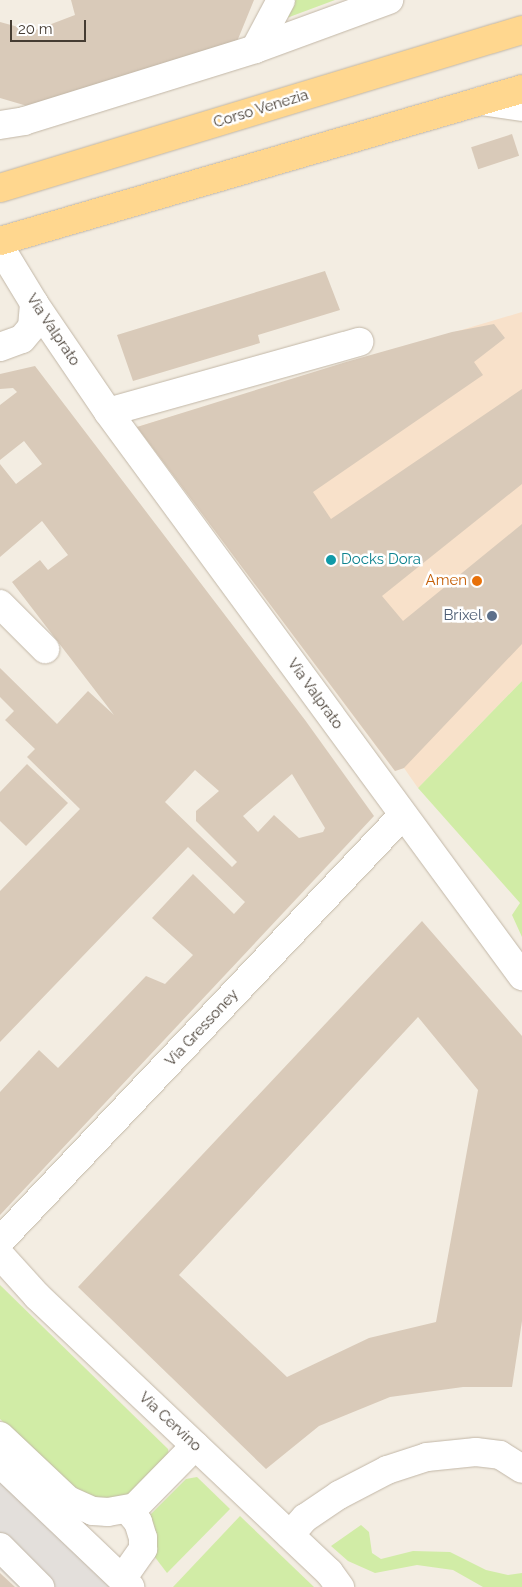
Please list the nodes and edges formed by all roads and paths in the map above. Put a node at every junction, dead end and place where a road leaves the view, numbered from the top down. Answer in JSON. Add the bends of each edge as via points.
{"nodes":[{"id":1,"x":281,"y":0,"type":"edge"},
{"id":2,"x":389,"y":0,"type":"edge"},
{"id":3,"x":522,"y":30,"type":"edge"},
{"id":4,"x":255,"y":50,"type":"junction"},
{"id":5,"x":522,"y":89,"type":"edge"},
{"id":6,"x":481,"y":101,"type":"junction"},
{"id":7,"x":522,"y":107,"type":"edge"},
{"id":8,"x":0,"y":125,"type":"edge"},
{"id":9,"x":0,"y":188,"type":"edge"},
{"id":10,"x":0,"y":241,"type":"edge"},
{"id":11,"x":0,"y":247,"type":"edge"},
{"id":12,"x":34,"y":303,"type":"junction"},
{"id":13,"x":359,"y":342,"type":"dead end"},
{"id":14,"x":0,"y":347,"type":"edge"},
{"id":15,"x":108,"y":412,"type":"junction"},
{"id":16,"x":0,"y":604,"type":"edge"},
{"id":17,"x":45,"y":649,"type":"dead end"},
{"id":18,"x":403,"y":815,"type":"junction"},
{"id":19,"x":522,"y":976,"type":"edge"},
{"id":20,"x":0,"y":1241,"type":"edge"},
{"id":21,"x":0,"y":1255,"type":"edge"},
{"id":22,"x":0,"y":1436,"type":"edge"},
{"id":23,"x":195,"y":1446,"type":"junction"},
{"id":24,"x":0,"y":1463,"type":"edge"},
{"id":25,"x":522,"y":1469,"type":"edge"},
{"id":26,"x":128,"y":1510,"type":"junction"},
{"id":27,"x":290,"y":1535,"type":"junction"},
{"id":28,"x":0,"y":1547,"type":"edge"},
{"id":29,"x":126,"y":1583,"type":"edge"},
{"id":30,"x":40,"y":1587,"type":"edge"},
{"id":31,"x":340,"y":1587,"type":"edge"}],
"edges":[{"from":1,"to":4,"type":"street"},
{"from":2,"to":4,"type":"street"},
{"from":3,"to":9,"type":"main road","name":"Corso Venezia"},
{"from":4,"to":8,"type":"street","via":[[24,121]]},
{"from":5,"to":6,"type":"main road"},
{"from":6,"to":7,"type":"street"},
{"from":6,"to":10,"type":"main road"},
{"from":11,"to":12,"type":"street","name":"Via Valprato"},
{"from":12,"to":14,"type":"street","via":[[32,327],[22,339]]},
{"from":12,"to":15,"type":"street","name":"Via Valprato"},
{"from":13,"to":15,"type":"street"},
{"from":15,"to":18,"type":"street","name":"Via Valprato"},
{"from":16,"to":17,"type":"street"},
{"from":18,"to":19,"type":"street","name":"Via Valprato"},
{"from":18,"to":20,"type":"street","name":"Via Gressoney"},
{"from":21,"to":23,"type":"street","name":"Via Cervino","via":[[37,1296]]},
{"from":22,"to":26,"type":"street","via":[[68,1500],[93,1510]]},
{"from":23,"to":26,"type":"street","via":[[148,1497]]},
{"from":23,"to":27,"type":"street","name":"Via Cervino"},
{"from":24,"to":29,"type":"street"},
{"from":25,"to":27,"type":"street","via":[[500,1455],[476,1452],[427,1457],[387,1470],[339,1495],[305,1518]]},
{"from":26,"to":29,"type":"street","via":[[138,1522],[144,1538],[143,1549]]},
{"from":27,"to":31,"type":"street","name":"Via Cervino"},
{"from":28,"to":30,"type":"street"}]}
